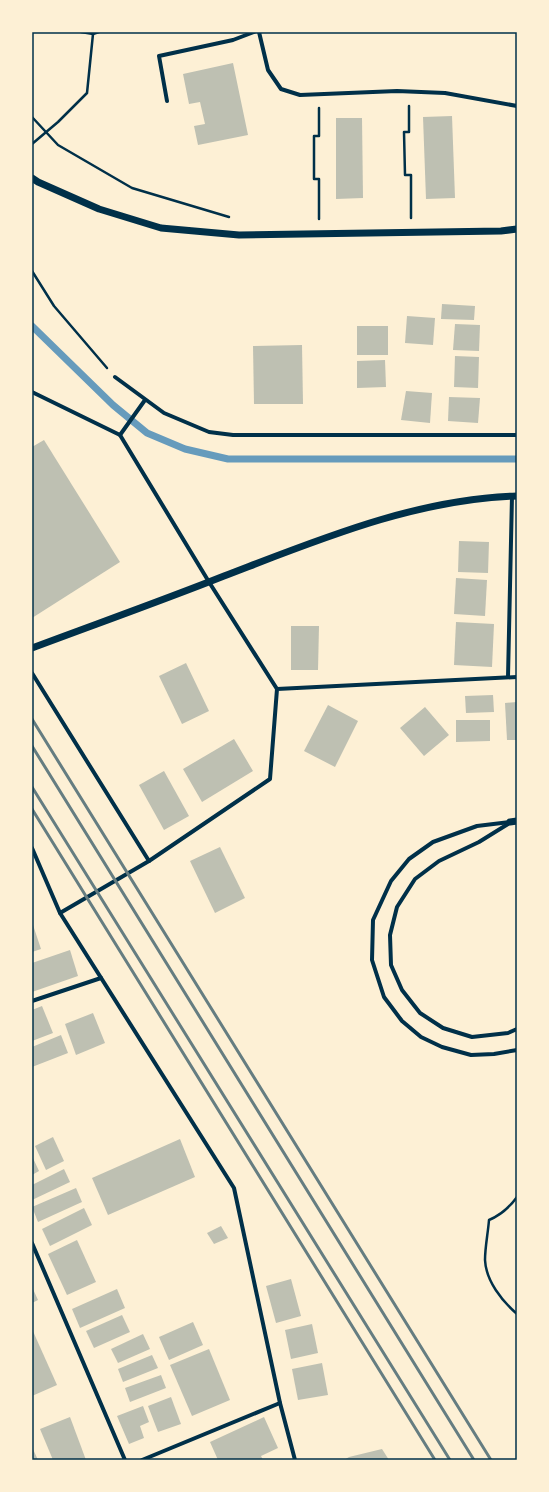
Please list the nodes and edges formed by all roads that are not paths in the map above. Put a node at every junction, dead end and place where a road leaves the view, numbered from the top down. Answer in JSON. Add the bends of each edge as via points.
{"nodes":[{"id":1,"x":254,"y":32,"type":"edge"},
{"id":2,"x":259,"y":32,"type":"edge"},
{"id":3,"x":167,"y":101,"type":"dead end"},
{"id":4,"x":517,"y":106,"type":"edge"},
{"id":5,"x":32,"y":178,"type":"edge"},
{"id":6,"x":517,"y":229,"type":"edge"},
{"id":7,"x":115,"y":377,"type":"road end"},
{"id":8,"x":32,"y":392,"type":"edge"},
{"id":9,"x":145,"y":400,"type":"junction"},
{"id":10,"x":120,"y":435,"type":"junction"},
{"id":11,"x":517,"y":435,"type":"edge"},
{"id":12,"x":514,"y":496,"type":"edge"},
{"id":13,"x":209,"y":582,"type":"junction"},
{"id":14,"x":32,"y":648,"type":"edge"},
{"id":15,"x":32,"y":673,"type":"edge"},
{"id":16,"x":508,"y":676,"type":"junction"},
{"id":17,"x":517,"y":677,"type":"edge"},
{"id":18,"x":277,"y":688,"type":"junction"},
{"id":19,"x":514,"y":822,"type":"edge"},
{"id":20,"x":32,"y":848,"type":"edge"},
{"id":21,"x":148,"y":861,"type":"junction"},
{"id":22,"x":60,"y":913,"type":"junction"},
{"id":23,"x":101,"y":978,"type":"junction"},
{"id":24,"x":32,"y":1001,"type":"edge"},
{"id":25,"x":517,"y":1029,"type":"edge"},
{"id":26,"x":517,"y":1050,"type":"edge"},
{"id":27,"x":32,"y":1243,"type":"edge"},
{"id":28,"x":280,"y":1403,"type":"junction"},
{"id":29,"x":125,"y":1460,"type":"edge"},
{"id":30,"x":142,"y":1460,"type":"edge"},
{"id":31,"x":295,"y":1460,"type":"edge"}],
"edges":[{"from":1,"to":3,"type":"street","via":[[233,40],[159,56]]},
{"from":2,"to":4,"type":"street","via":[[268,70],[281,89],[300,95],[445,93]]},
{"from":5,"to":6,"type":"street","via":[[99,209],[161,228],[239,235]]},
{"from":7,"to":9,"type":"street"},
{"from":8,"to":10,"type":"street"},
{"from":9,"to":10,"type":"street"},
{"from":9,"to":11,"type":"street","via":[[164,413],[209,432],[233,435]]},
{"from":10,"to":13,"type":"street"},
{"from":12,"to":13,"type":"street","via":[[441,505],[392,517],[299,547]]},
{"from":12,"to":16,"type":"street"},
{"from":13,"to":14,"type":"street"},
{"from":13,"to":18,"type":"street"},
{"from":15,"to":21,"type":"street"},
{"from":16,"to":17,"type":"street"},
{"from":16,"to":18,"type":"street"},
{"from":18,"to":21,"type":"street","via":[[270,779]]},
{"from":19,"to":25,"type":"street","via":[[439,861],[416,879],[397,907],[390,935],[391,965],[402,990],[420,1013],[443,1028],[472,1036],[508,1033]]},
{"from":19,"to":26,"type":"street","via":[[477,826],[433,842],[409,859],[391,881],[373,920],[372,960],[384,998],[402,1021],[421,1037],[442,1047],[472,1054]]},
{"from":20,"to":22,"type":"street"},
{"from":21,"to":22,"type":"street"},
{"from":22,"to":23,"type":"street"},
{"from":23,"to":24,"type":"street"},
{"from":23,"to":28,"type":"street","via":[[234,1188]]},
{"from":27,"to":29,"type":"street"},
{"from":28,"to":30,"type":"street"},
{"from":28,"to":31,"type":"street"}]}
